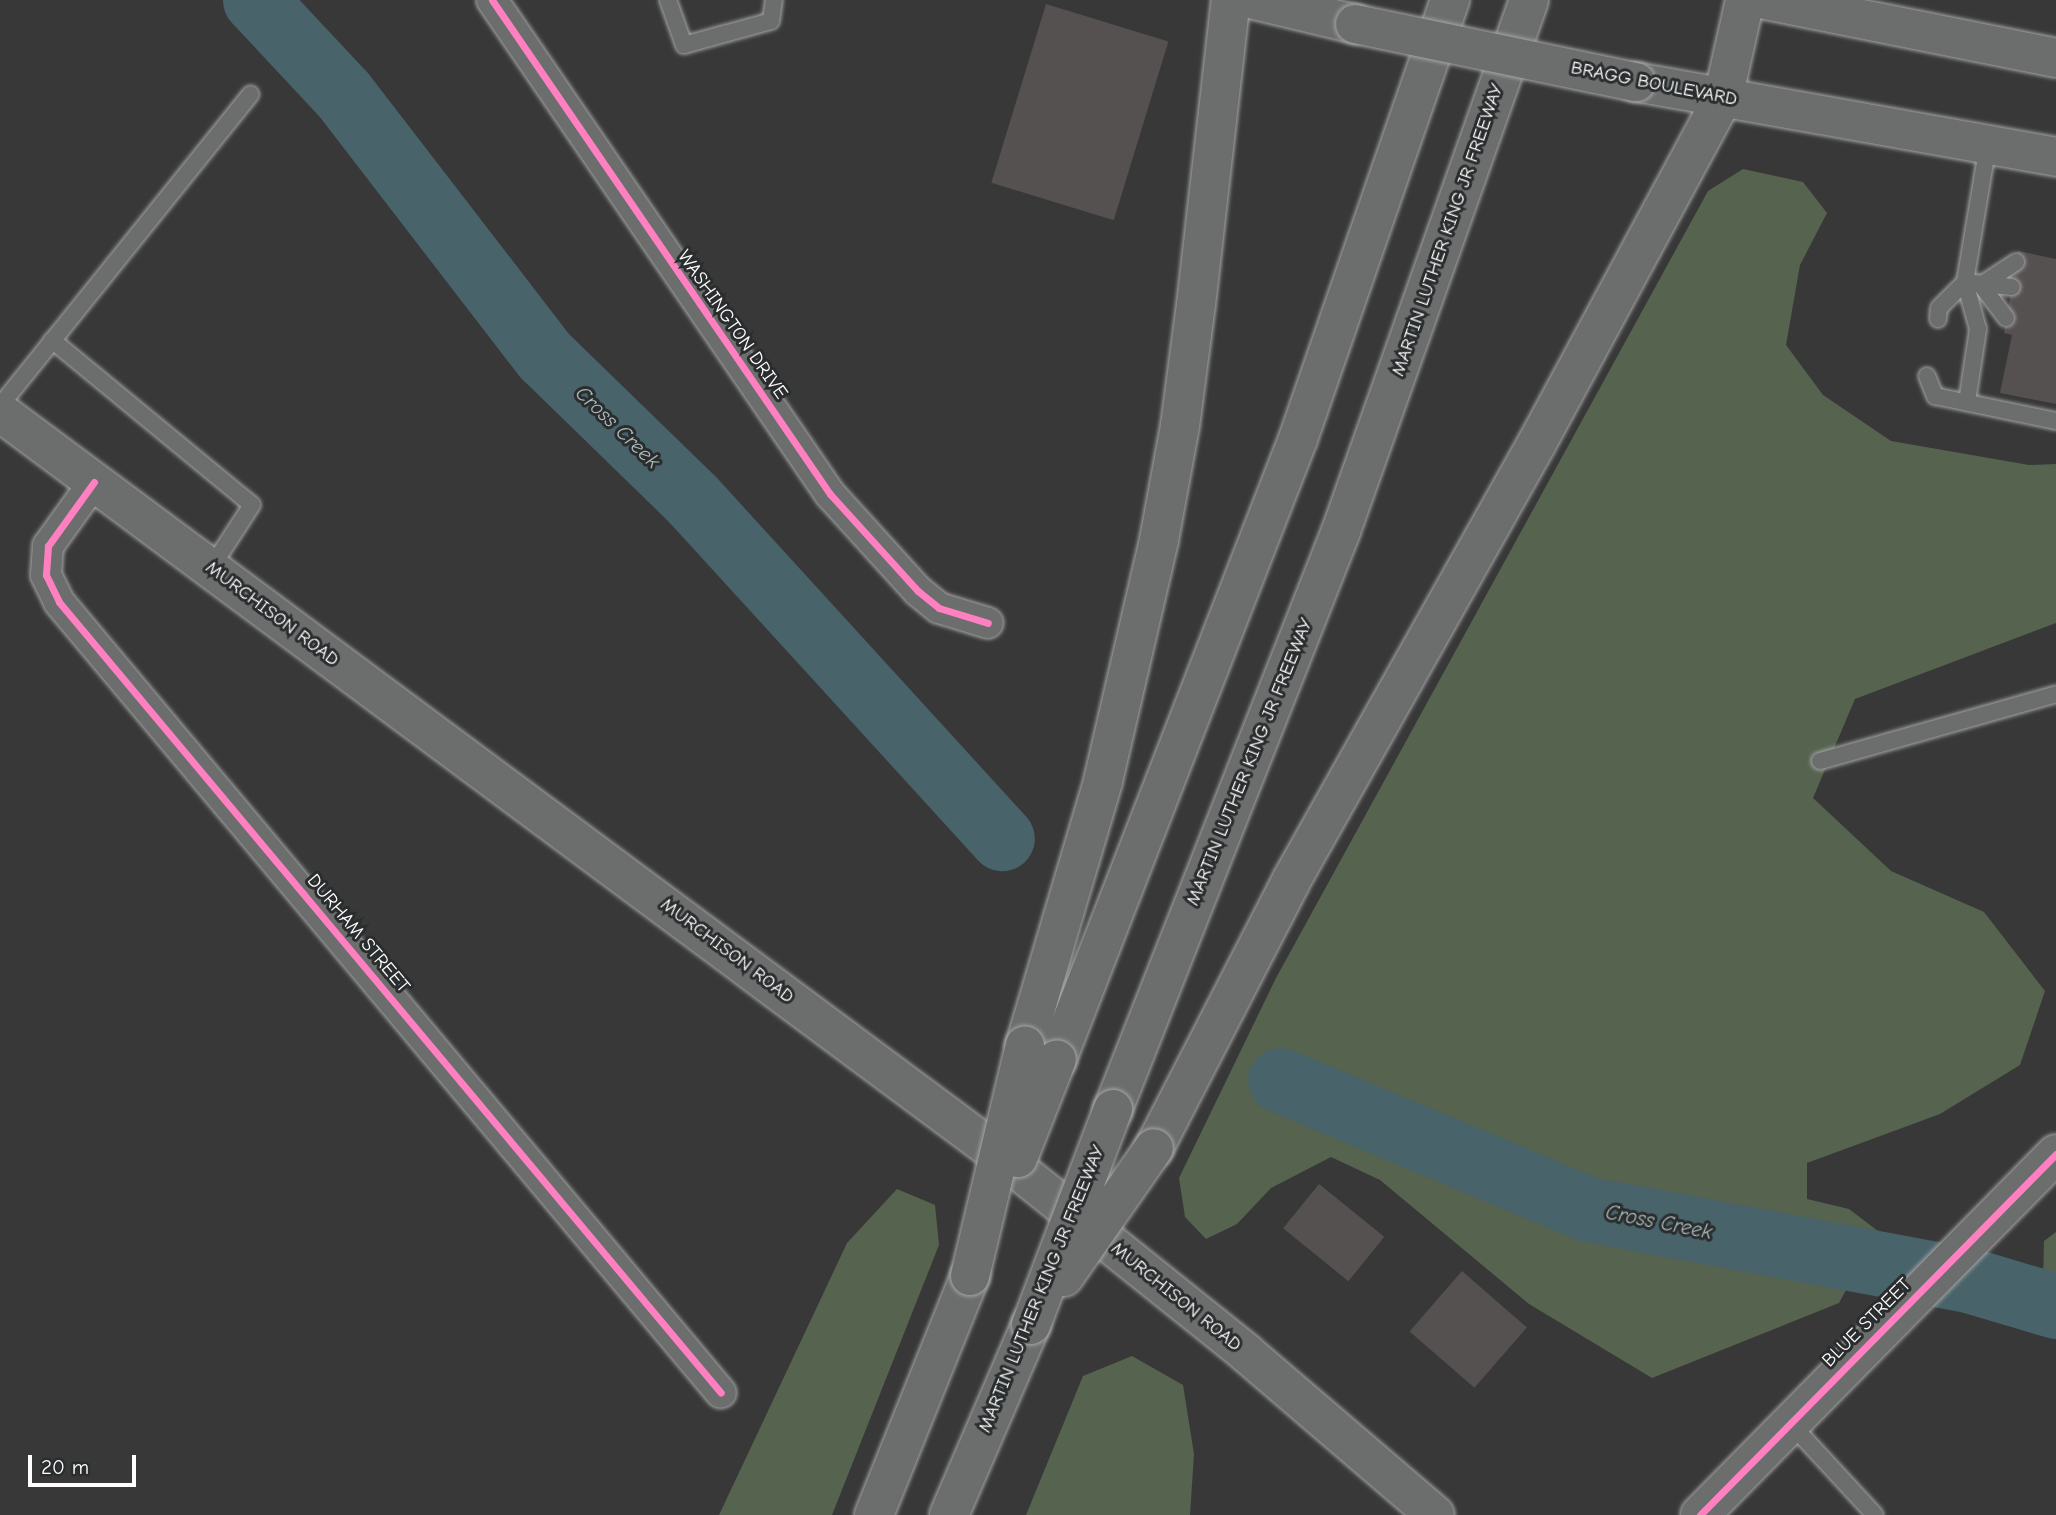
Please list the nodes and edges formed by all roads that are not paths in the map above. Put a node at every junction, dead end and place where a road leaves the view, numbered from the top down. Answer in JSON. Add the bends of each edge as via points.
{"nodes":[{"id":1,"x":492,"y":0,"type":"edge"},
{"id":2,"x":668,"y":0,"type":"edge"},
{"id":3,"x":774,"y":0,"type":"edge"},
{"id":4,"x":1231,"y":0,"type":"edge"},
{"id":5,"x":1254,"y":0,"type":"edge"},
{"id":6,"x":1450,"y":0,"type":"edge"},
{"id":7,"x":1529,"y":0,"type":"edge"},
{"id":8,"x":1745,"y":0,"type":"edge"},
{"id":9,"x":1766,"y":0,"type":"edge"},
{"id":10,"x":2056,"y":58,"type":"edge"},
{"id":11,"x":251,"y":94,"type":"dead end"},
{"id":12,"x":1723,"y":98,"type":"junction"},
{"id":13,"x":1988,"y":145,"type":"junction"},
{"id":14,"x":2056,"y":157,"type":"edge"},
{"id":15,"x":2016,"y":262,"type":"dead end"},
{"id":16,"x":1973,"y":284,"type":"junction"},
{"id":17,"x":2012,"y":287,"type":"dead end"},
{"id":18,"x":2006,"y":318,"type":"dead end"},
{"id":19,"x":1938,"y":319,"type":"dead end"},
{"id":20,"x":52,"y":340,"type":"junction"},
{"id":21,"x":1927,"y":376,"type":"dead end"},
{"id":22,"x":1967,"y":402,"type":"junction"},
{"id":23,"x":0,"y":406,"type":"edge"},
{"id":24,"x":0,"y":412,"type":"edge"},
{"id":25,"x":2056,"y":421,"type":"edge"},
{"id":26,"x":94,"y":481,"type":"junction"},
{"id":27,"x":211,"y":568,"type":"junction"},
{"id":28,"x":988,"y":623,"type":"dead end"},
{"id":29,"x":2056,"y":694,"type":"edge"},
{"id":30,"x":1820,"y":761,"type":"dead end"},
{"id":31,"x":1041,"y":1052,"type":"junction"},
{"id":32,"x":2056,"y":1154,"type":"edge"},
{"id":33,"x":1031,"y":1325,"type":"junction"},
{"id":34,"x":721,"y":1393,"type":"dead end"},
{"id":35,"x":1790,"y":1423,"type":"junction"},
{"id":36,"x":874,"y":1515,"type":"edge"},
{"id":37,"x":948,"y":1515,"type":"edge"},
{"id":38,"x":1435,"y":1515,"type":"edge"},
{"id":39,"x":1700,"y":1515,"type":"edge"},
{"id":40,"x":1875,"y":1515,"type":"edge"}],
"edges":[{"from":1,"to":28,"type":"street","name":"WASHINGTON DRIVE","via":[[830,494],[918,591],[939,608]]},
{"from":2,"to":3,"type":"lane","via":[[684,45],[771,21]]},
{"from":4,"to":31,"type":"main road","via":[[1195,318],[1159,540]]},
{"from":5,"to":12,"type":"main road","name":"BRAGG BOULEVARD","bridge":true},
{"from":6,"to":31,"type":"main road","via":[[1298,439]]},
{"from":7,"to":33,"type":"main road","name":"MARTIN LUTHER KING JR FREEWAY","bridge":true,"via":[[1342,531]]},
{"from":8,"to":12,"type":"main road"},
{"from":9,"to":10,"type":"main road"},
{"from":11,"to":20,"type":"lane"},
{"from":12,"to":13,"type":"main road","name":"BRAGG BOULEVARD"},
{"from":12,"to":33,"type":"main road","bridge":true,"via":[[1537,443],[1291,881],[1154,1148]]},
{"from":13,"to":14,"type":"main road","name":"BRAGG BOULEVARD"},
{"from":13,"to":16,"type":"lane"},
{"from":15,"to":16,"type":"lane"},
{"from":16,"to":17,"type":"lane"},
{"from":16,"to":18,"type":"lane"},
{"from":16,"to":19,"type":"lane","via":[[1940,308]]},
{"from":16,"to":22,"type":"lane","via":[[1978,329]]},
{"from":20,"to":23,"type":"lane"},
{"from":20,"to":27,"type":"lane","via":[[252,505]]},
{"from":21,"to":22,"type":"lane","via":[[1935,396]]},
{"from":22,"to":25,"type":"lane"},
{"from":24,"to":26,"type":"main road","name":"MURCHISON ROAD"},
{"from":26,"to":27,"type":"main road","name":"MURCHISON ROAD"},
{"from":26,"to":34,"type":"street","name":"DURHAM STREET","via":[[48,546],[46,575],[58,602]]},
{"from":27,"to":38,"type":"main road","name":"MURCHISON ROAD","via":[[1002,1157],[1245,1352]]},
{"from":29,"to":30,"type":"lane"},
{"from":31,"to":36,"type":"main road","bridge":true,"via":[[970,1276]]},
{"from":32,"to":35,"type":"main road","name":"BLUE STREET"},
{"from":33,"to":37,"type":"main road","name":"MARTIN LUTHER KING JR FREEWAY"},
{"from":35,"to":39,"type":"main road","name":"BLUE STREET"},
{"from":35,"to":40,"type":"lane"}]}
